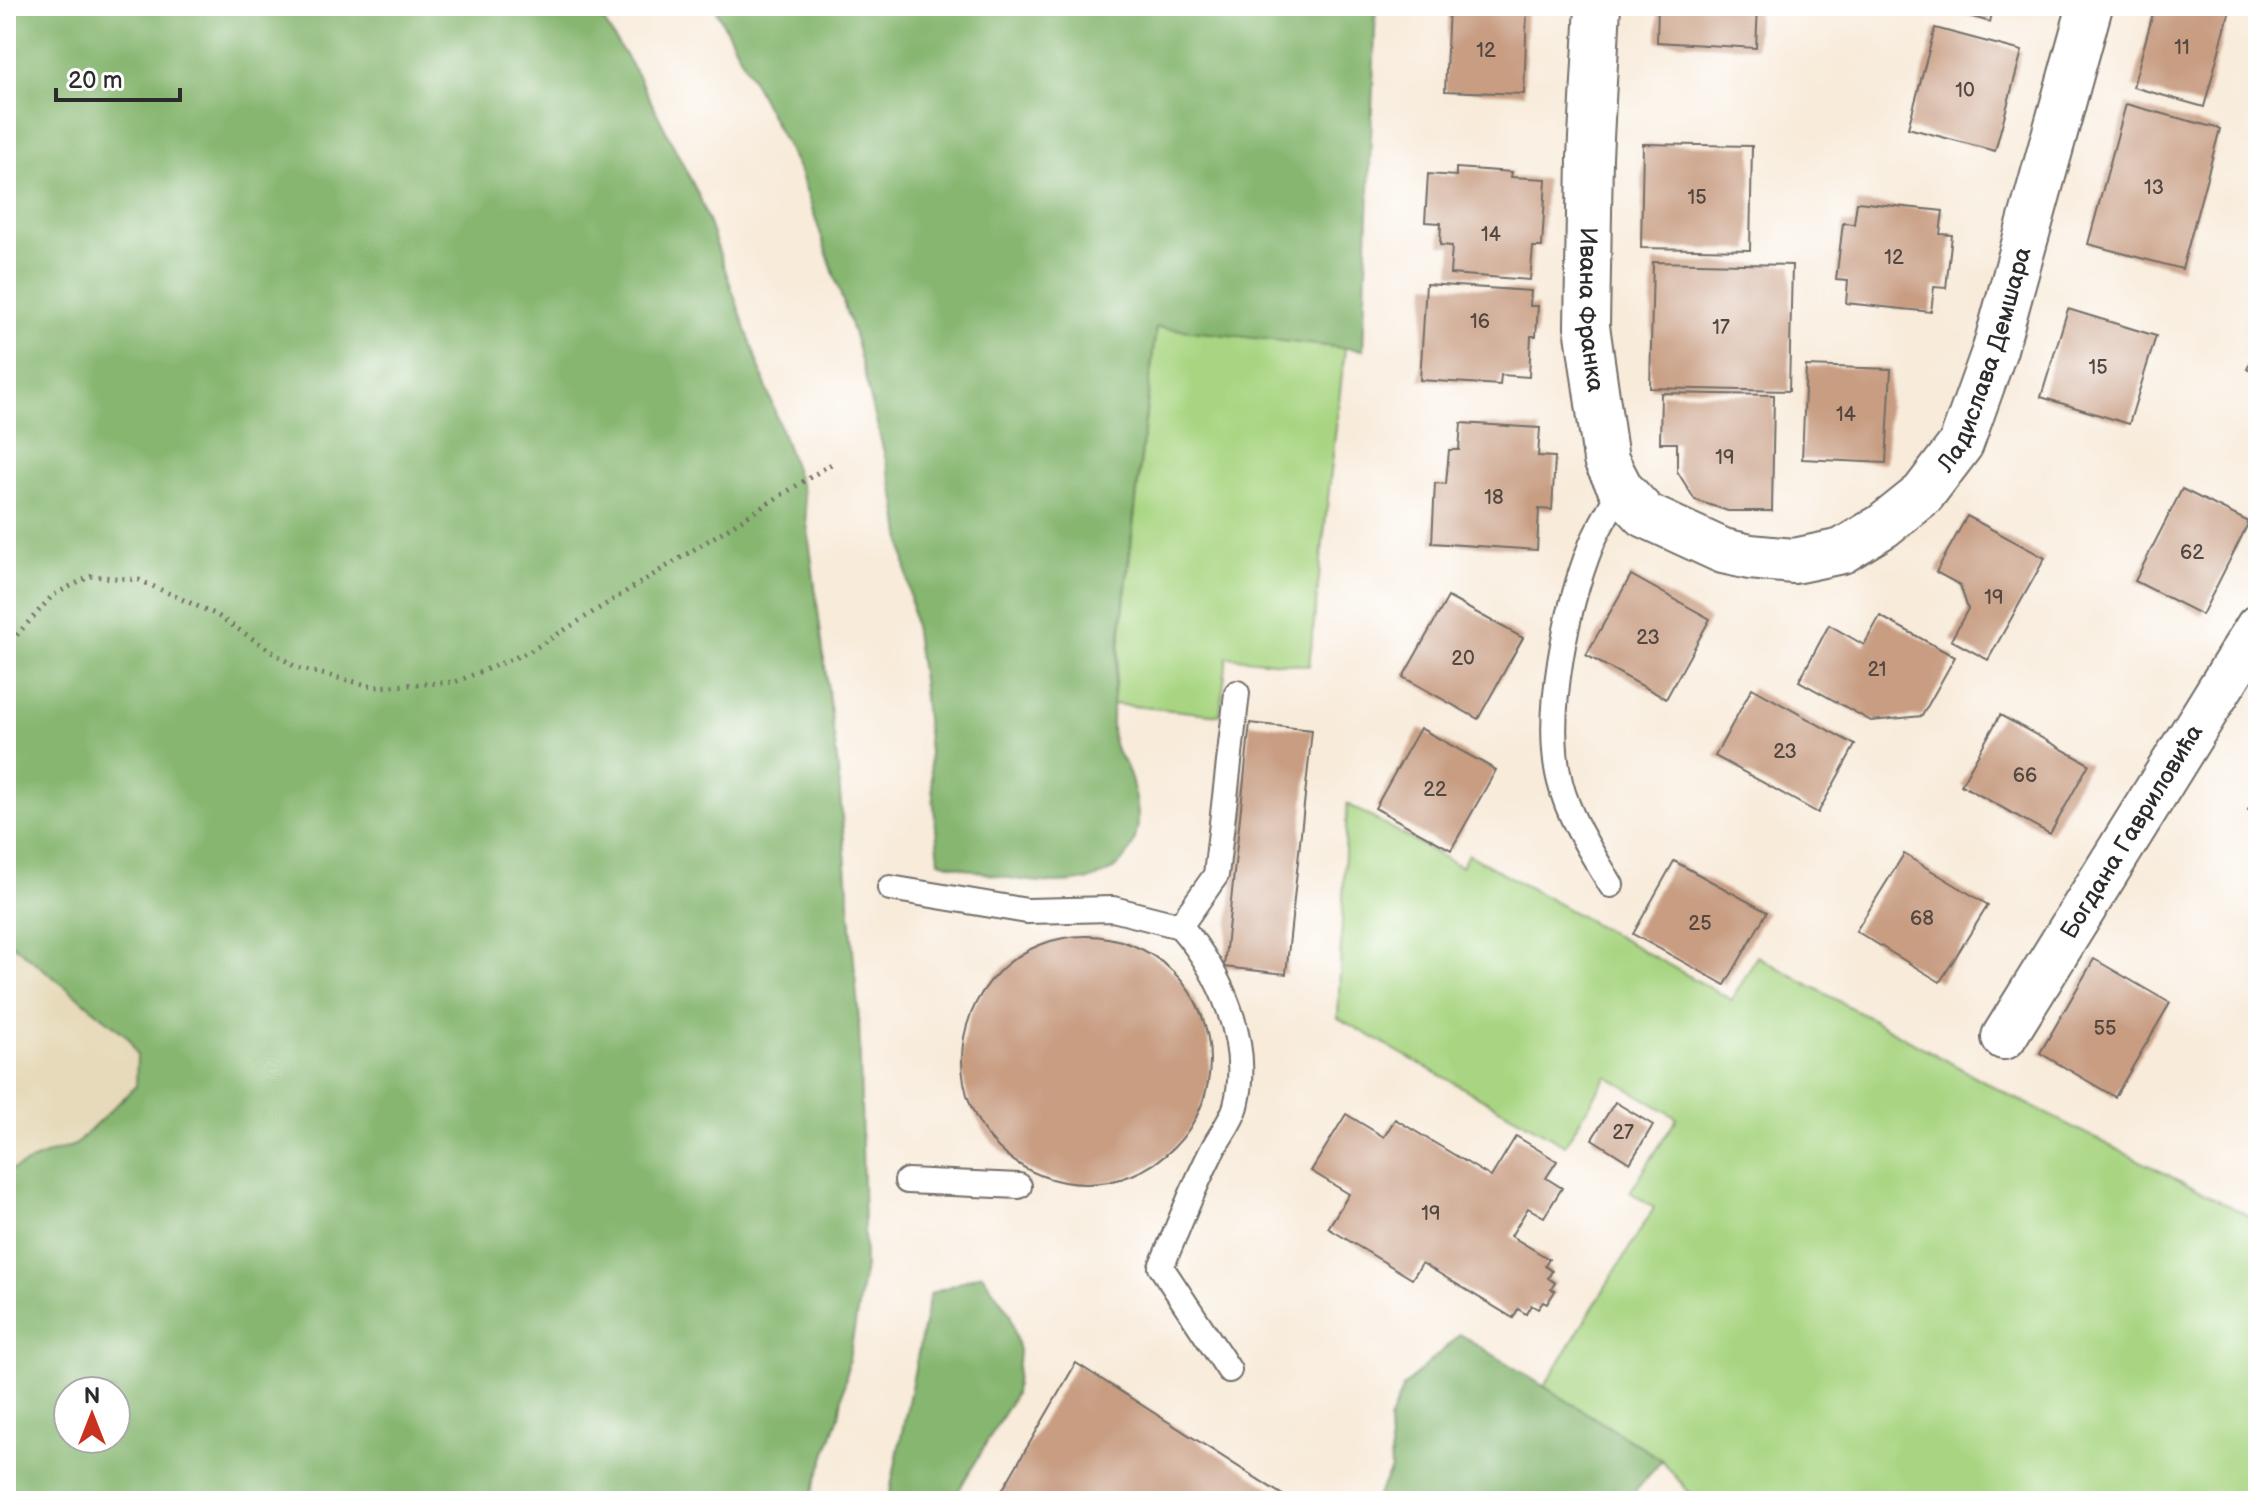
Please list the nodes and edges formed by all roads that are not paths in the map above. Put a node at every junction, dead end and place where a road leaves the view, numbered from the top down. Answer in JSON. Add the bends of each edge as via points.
{"nodes":[{"id":1,"x":1598,"y":6,"type":"edge"},
{"id":2,"x":2090,"y":6,"type":"edge"},
{"id":3,"x":1621,"y":489,"type":"junction"},
{"id":4,"x":1723,"y":551,"type":"joint"},
{"id":5,"x":2258,"y":627,"type":"edge"},
{"id":6,"x":1237,"y":693,"type":"dead end"},
{"id":7,"x":1611,"y":885,"type":"dead end"},
{"id":8,"x":890,"y":888,"type":"dead end"},
{"id":9,"x":1180,"y":926,"type":"junction"},
{"id":10,"x":2004,"y":1037,"type":"dead end"},
{"id":11,"x":907,"y":1181,"type":"dead end"},
{"id":12,"x":1019,"y":1186,"type":"dead end"},
{"id":13,"x":1229,"y":1370,"type":"dead end"}],
"edges":[{"from":1,"to":3,"type":"street","name":"Ивана Франка","via":[[1587,326],[1606,460]]},
{"from":2,"to":4,"type":"street","name":"Ладислава Демшара","via":[[1995,349],[1961,444],[1923,494],[1842,551],[1794,561]]},
{"from":3,"to":4,"type":"street","name":"Ивана Франка","via":[[1645,515]]},
{"from":3,"to":7,"type":"lane","via":[[1593,542],[1577,591],[1563,645],[1555,737],[1560,782],[1580,832]]},
{"from":5,"to":10,"type":"street","name":"Богдана Гавриловића"},
{"from":6,"to":9,"type":"lane","via":[[1216,875]]},
{"from":8,"to":9,"type":"lane","via":[[1027,911],[1113,909]]},
{"from":9,"to":13,"type":"lane","via":[[1200,948],[1222,991],[1241,1052],[1236,1108],[1161,1267]]},
{"from":11,"to":12,"type":"lane"}]}
